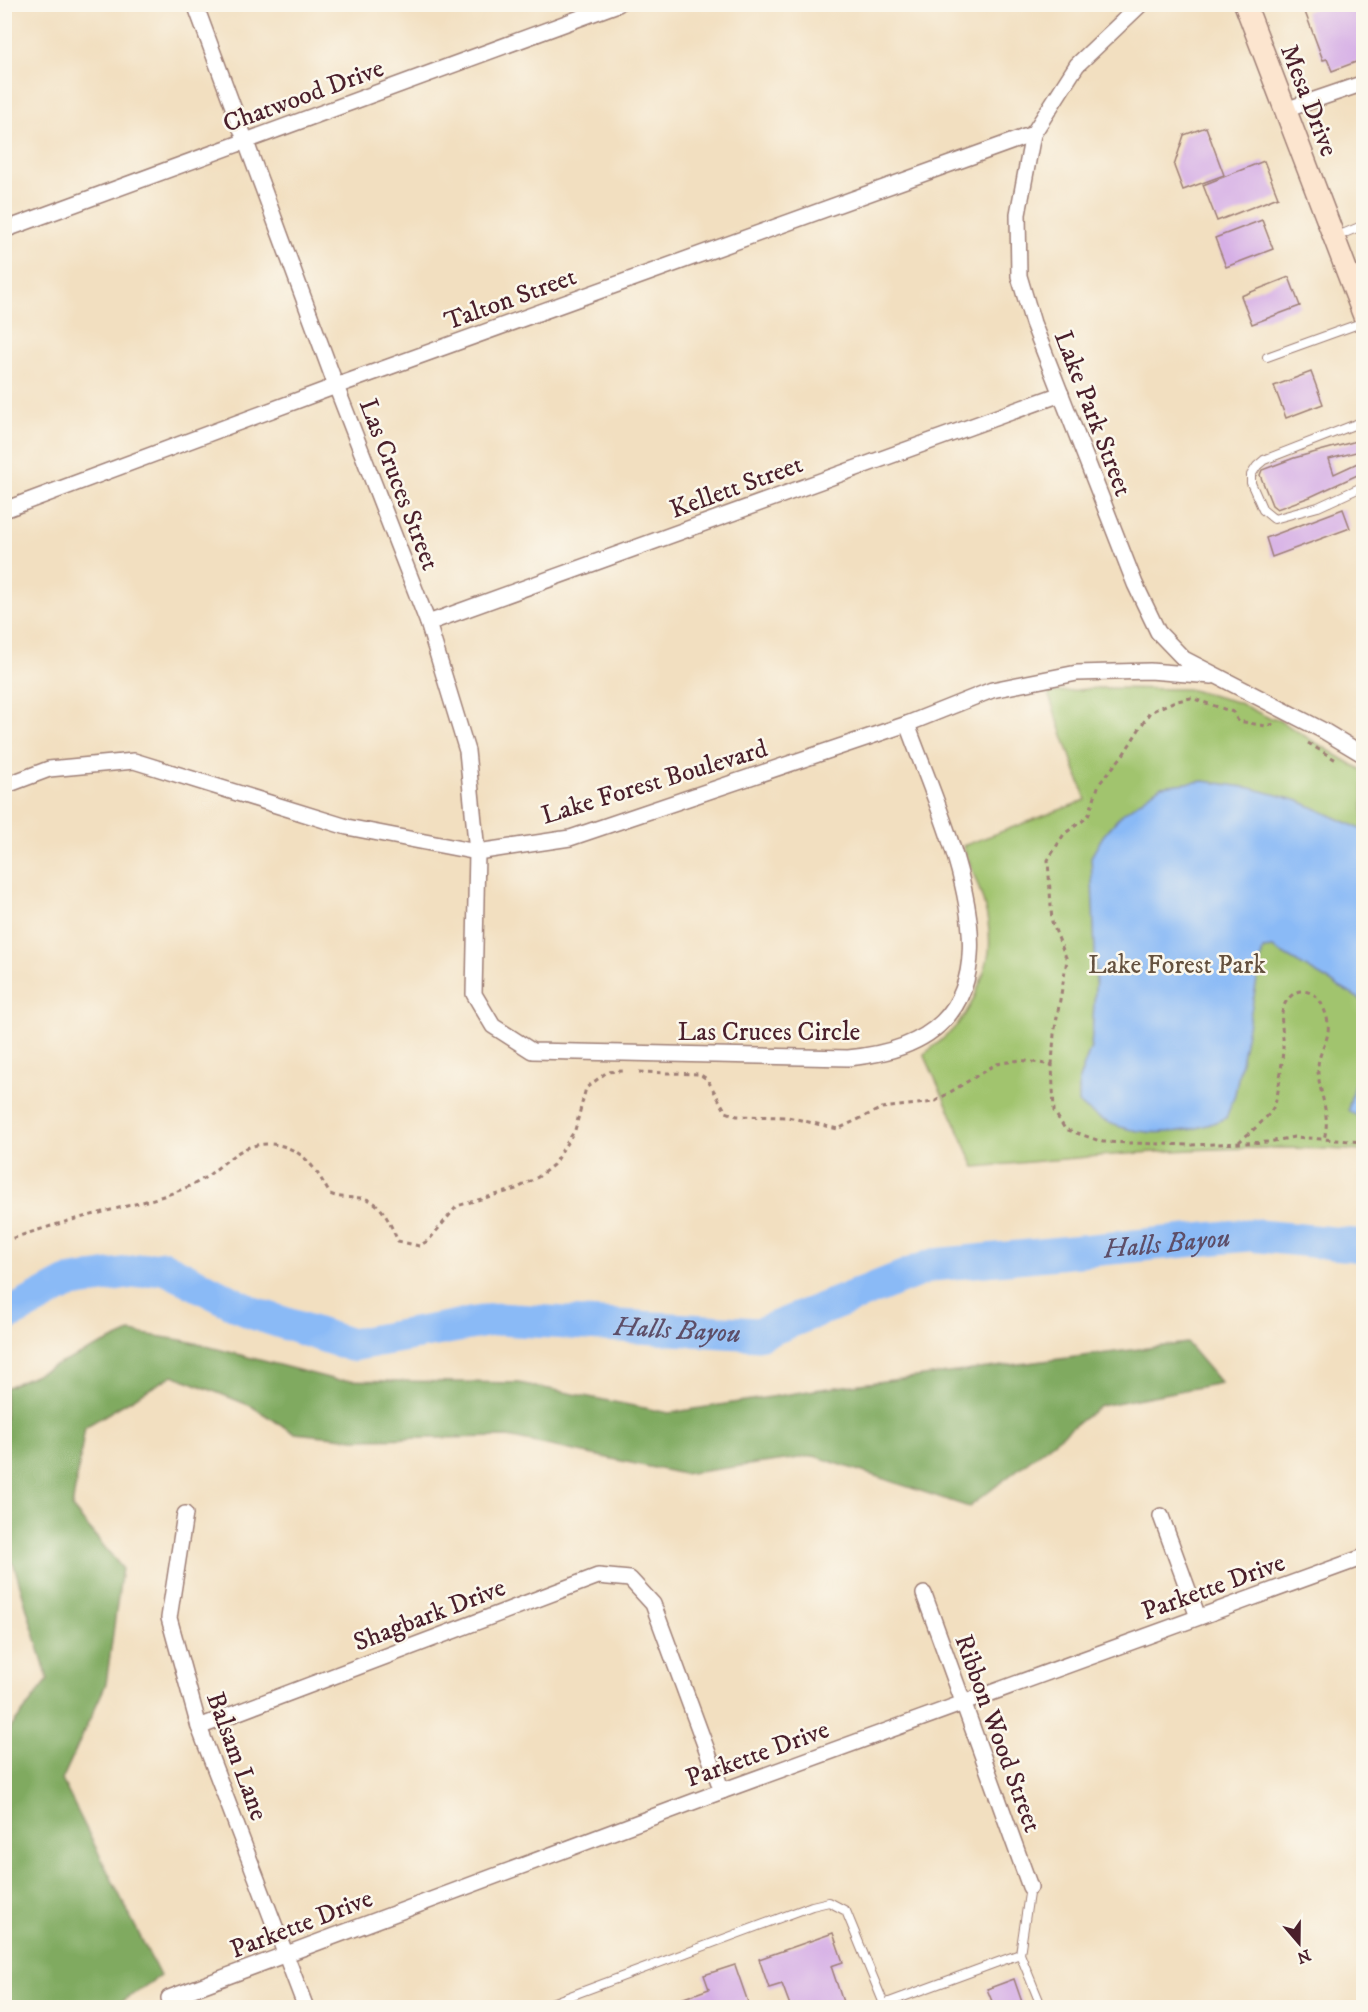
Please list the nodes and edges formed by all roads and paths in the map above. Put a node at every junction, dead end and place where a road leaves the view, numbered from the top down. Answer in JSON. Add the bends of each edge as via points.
{"nodes":[{"id":1,"x":195,"y":4,"type":"edge"},
{"id":2,"x":618,"y":4,"type":"edge"},
{"id":3,"x":1141,"y":4,"type":"edge"},
{"id":4,"x":1245,"y":4,"type":"edge"},
{"id":5,"x":1364,"y":83,"type":"edge"},
{"id":6,"x":1285,"y":110,"type":"junction"},
{"id":7,"x":1033,"y":134,"type":"junction"},
{"id":8,"x":246,"y":141,"type":"junction"},
{"id":9,"x":1364,"y":225,"type":"edge"},
{"id":10,"x":4,"y":230,"type":"edge"},
{"id":11,"x":1334,"y":238,"type":"junction"},
{"id":12,"x":1364,"y":316,"type":"edge"},
{"id":13,"x":1364,"y":322,"type":"edge"},
{"id":14,"x":1267,"y":357,"type":"dead end"},
{"id":15,"x":336,"y":386,"type":"junction"},
{"id":16,"x":1061,"y":394,"type":"junction"},
{"id":17,"x":1364,"y":421,"type":"edge"},
{"id":18,"x":1364,"y":486,"type":"edge"},
{"id":19,"x":4,"y":510,"type":"edge"},
{"id":20,"x":428,"y":623,"type":"junction"},
{"id":21,"x":1212,"y":676,"type":"junction"},
{"id":22,"x":907,"y":724,"type":"junction"},
{"id":23,"x":1275,"y":724,"type":"dead end"},
{"id":24,"x":1305,"y":742,"type":"dead end"},
{"id":25,"x":1364,"y":755,"type":"edge"},
{"id":26,"x":1344,"y":765,"type":"dead end"},
{"id":27,"x":4,"y":786,"type":"edge"},
{"id":28,"x":477,"y":852,"type":"junction"},
{"id":29,"x":1052,"y":1065,"type":"junction"},
{"id":30,"x":1324,"y":1139,"type":"junction"},
{"id":31,"x":1364,"y":1142,"type":"edge"},
{"id":32,"x":1238,"y":1143,"type":"junction"},
{"id":33,"x":4,"y":1241,"type":"edge"},
{"id":34,"x":185,"y":1514,"type":"dead end"},
{"id":35,"x":1161,"y":1516,"type":"dead end"},
{"id":36,"x":1364,"y":1557,"type":"edge"},
{"id":37,"x":924,"y":1594,"type":"dead end"},
{"id":38,"x":1198,"y":1617,"type":"junction"},
{"id":39,"x":963,"y":1703,"type":"junction"},
{"id":40,"x":199,"y":1727,"type":"junction"},
{"id":41,"x":722,"y":1791,"type":"junction"},
{"id":42,"x":1030,"y":1887,"type":"joint"},
{"id":43,"x":286,"y":1954,"type":"junction"},
{"id":44,"x":1020,"y":1954,"type":"junction"},
{"id":45,"x":169,"y":1998,"type":"dead end"},
{"id":46,"x":306,"y":2007,"type":"edge"},
{"id":47,"x":538,"y":2007,"type":"edge"},
{"id":48,"x":1042,"y":2007,"type":"edge"}],
"edges":[{"from":1,"to":8,"type":"street","name":"Las Cruces Street"},
{"from":2,"to":8,"type":"street","name":"Chatwood Drive"},
{"from":3,"to":7,"type":"street","name":"Lake Park Street","via":[[1077,65]]},
{"from":4,"to":6,"type":"main road","name":"Mesa Drive"},
{"from":5,"to":6,"type":"street"},
{"from":6,"to":11,"type":"main road","name":"Mesa Drive"},
{"from":7,"to":15,"type":"street","name":"Talton Street"},
{"from":7,"to":16,"type":"street","name":"Lake Park Street","via":[[1018,214],[1019,276],[1032,323]]},
{"from":8,"to":10,"type":"street","name":"Chatwood Drive"},
{"from":8,"to":15,"type":"street","name":"Las Cruces Street"},
{"from":9,"to":11,"type":"lane"},
{"from":11,"to":12,"type":"main road","name":"Mesa Drive"},
{"from":13,"to":14,"type":"lane"},
{"from":15,"to":19,"type":"street","name":"Talton Street"},
{"from":15,"to":20,"type":"street","name":"Las Cruces Street"},
{"from":16,"to":20,"type":"street","name":"Kellett Street"},
{"from":16,"to":21,"type":"street","name":"Lake Park Street","via":[[1135,584],[1158,632],[1184,660]]},
{"from":17,"to":18,"type":"lane","via":[[1264,459],[1251,475],[1251,483],[1263,510],[1274,519],[1318,507]]},
{"from":20,"to":28,"type":"street","name":"Las Cruces Street","via":[[467,751]]},
{"from":21,"to":22,"type":"street","name":"Lake Forest Boulevard","via":[[1150,671],[1077,673],[992,690]]},
{"from":21,"to":25,"type":"street","name":"Lake Park Street","via":[[1304,720]]},
{"from":22,"to":28,"type":"street","name":"Lake Forest Boulevard","via":[[570,838]]},
{"from":22,"to":28,"type":"street","name":"Las Cruces Circle","via":[[966,885],[973,942],[967,973],[953,1008],[928,1036],[881,1055],[848,1058],[532,1051],[494,1026],[474,994]]},
{"from":23,"to":29,"type":"path","via":[[1238,721],[1233,712],[1191,698],[1150,712],[1099,784],[1088,817],[1064,834],[1048,860],[1052,922],[1066,960]]},
{"from":24,"to":26,"type":"path"},
{"from":27,"to":28,"type":"street","name":"Lake Forest Boulevard","via":[[48,769],[134,762],[347,827]]},
{"from":29,"to":32,"type":"path","via":[[1054,1111],[1065,1129],[1103,1142]]},
{"from":29,"to":33,"type":"path","via":[[1020,1060],[996,1065],[934,1102],[882,1108],[838,1129],[788,1117],[737,1116],[726,1112],[707,1079],[699,1074],[607,1072],[586,1088],[574,1130],[553,1165],[516,1189],[457,1206],[429,1240],[419,1246],[398,1241],[378,1206],[362,1198],[330,1194],[301,1153],[287,1146],[268,1144],[242,1149],[194,1185]]},
{"from":30,"to":31,"type":"path"},
{"from":30,"to":32,"type":"path","via":[[1294,1137]]},
{"from":30,"to":32,"type":"path","via":[[1327,1111],[1318,1070],[1330,1031],[1328,1018],[1312,992],[1300,990],[1283,1006],[1274,1106]]},
{"from":34,"to":40,"type":"street","name":"Balsam Lane","via":[[169,1618]]},
{"from":35,"to":38,"type":"street"},
{"from":36,"to":38,"type":"street","name":"Parkette Drive"},
{"from":37,"to":39,"type":"street","name":"Ribbon Wood Street"},
{"from":38,"to":39,"type":"street","name":"Parkette Drive"},
{"from":39,"to":41,"type":"street","name":"Parkette Drive"},
{"from":39,"to":42,"type":"street","name":"Ribbon Wood Street"},
{"from":40,"to":41,"type":"street","name":"Shagbark Drive","via":[[598,1576],[630,1579],[653,1604]]},
{"from":40,"to":43,"type":"street","name":"Balsam Lane"},
{"from":41,"to":43,"type":"street","name":"Parkette Drive"},
{"from":42,"to":44,"type":"lane"},
{"from":43,"to":45,"type":"street","name":"Parkette Drive"},
{"from":43,"to":46,"type":"street","name":"Balsam Lane"},
{"from":44,"to":47,"type":"lane","via":[[884,2004],[846,1911],[829,1902]]},
{"from":44,"to":48,"type":"lane"}]}
